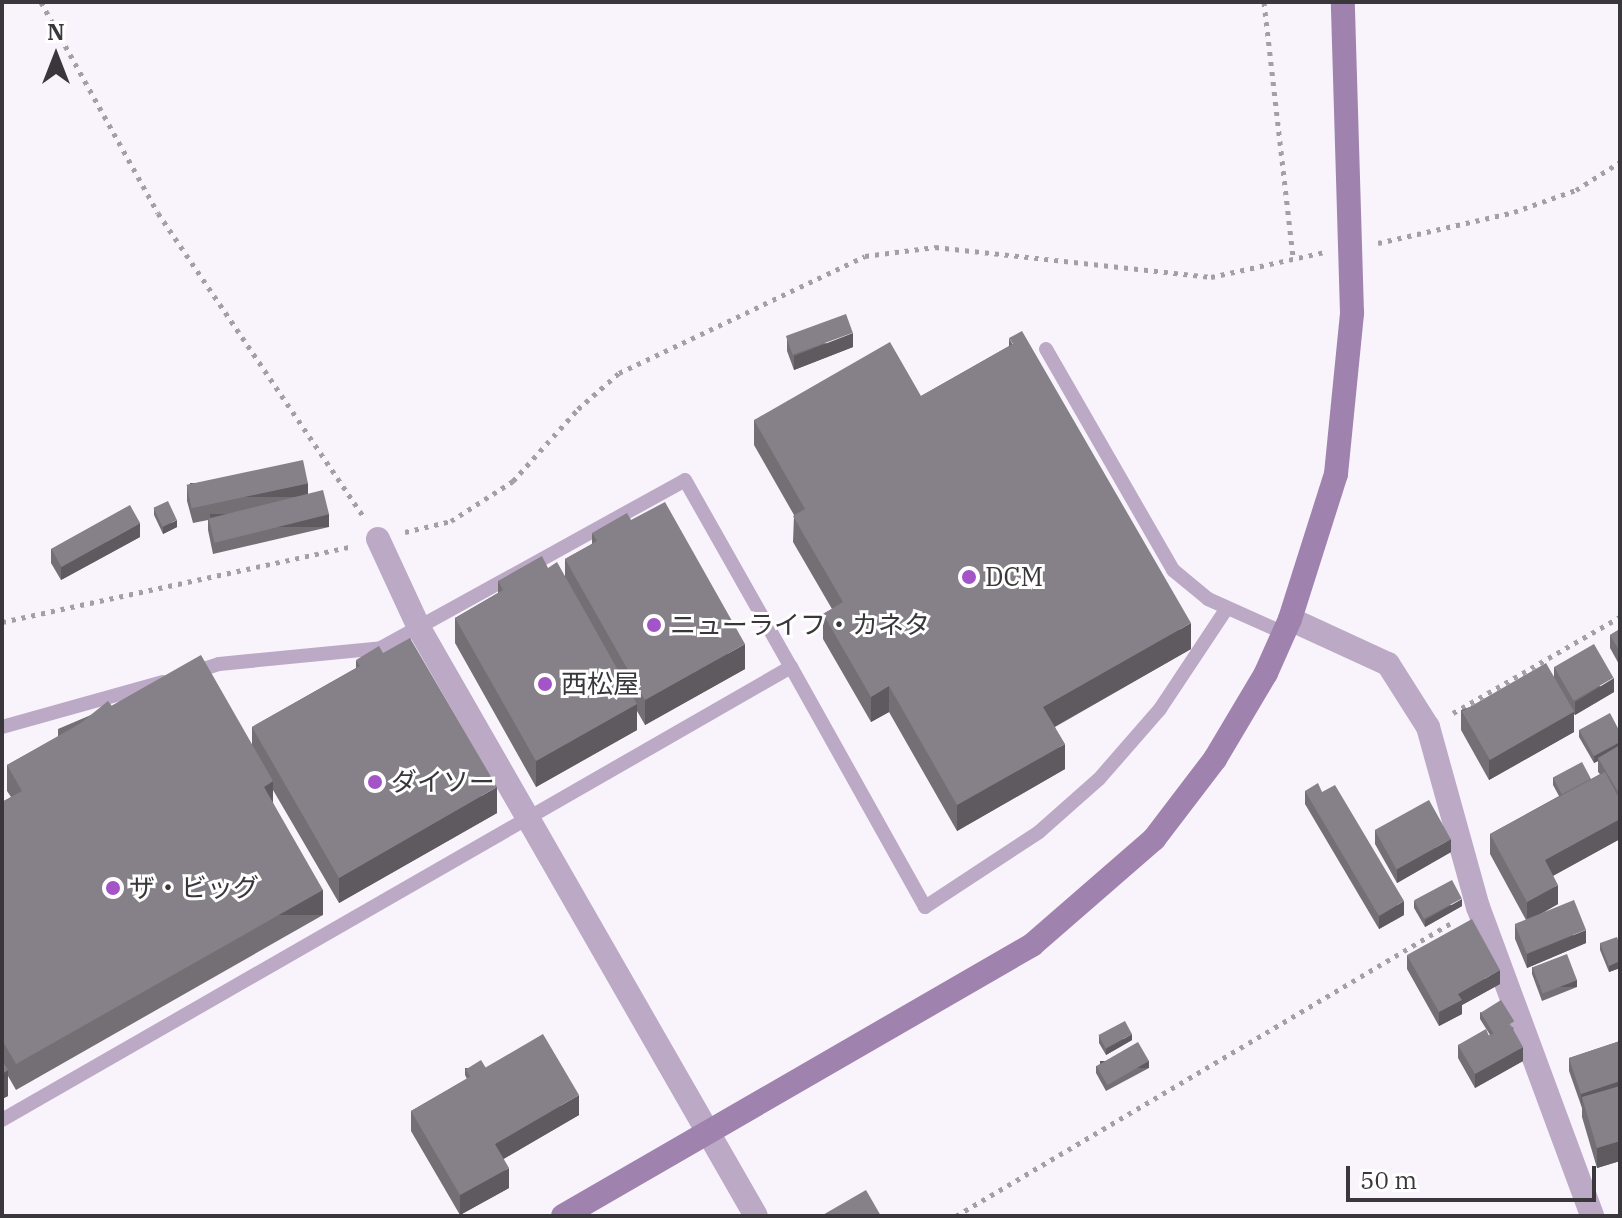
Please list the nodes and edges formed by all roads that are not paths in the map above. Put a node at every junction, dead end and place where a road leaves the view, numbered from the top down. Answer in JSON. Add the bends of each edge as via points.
{"nodes":[{"id":1,"x":1343,"y":2,"type":"edge"},
{"id":2,"x":1046,"y":349,"type":"dead end"},
{"id":3,"x":378,"y":539,"type":"road end"},
{"id":4,"x":1227,"y":608,"type":"junction"},
{"id":5,"x":1287,"y":626,"type":"junction"},
{"id":6,"x":420,"y":630,"type":"junction"},
{"id":7,"x":791,"y":667,"type":"junction"},
{"id":8,"x":2,"y":727,"type":"edge"},
{"id":9,"x":528,"y":818,"type":"junction"},
{"id":10,"x":2,"y":1120,"type":"edge"},
{"id":11,"x":710,"y":1133,"type":"junction"},
{"id":12,"x":563,"y":1216,"type":"edge"},
{"id":13,"x":756,"y":1216,"type":"edge"},
{"id":14,"x":1592,"y":1216,"type":"edge"}],
"edges":[{"from":1,"to":5,"type":"street","via":[[1352,247],[1345,416],[1323,525]]},
{"from":2,"to":4,"type":"lane","via":[[1173,570],[1190,587]]},
{"from":3,"to":6,"type":"street"},
{"from":4,"to":5,"type":"lane"},
{"from":4,"to":7,"type":"lane","via":[[1160,709],[1099,779],[1020,847],[925,907]]},
{"from":5,"to":11,"type":"street","via":[[1241,717],[1187,798],[1101,889],[993,970]]},
{"from":5,"to":14,"type":"street","via":[[1388,664],[1428,727],[1478,907]]},
{"from":6,"to":7,"type":"lane","via":[[685,480]]},
{"from":6,"to":8,"type":"lane","via":[[381,648],[219,664]]},
{"from":6,"to":9,"type":"street"},
{"from":7,"to":9,"type":"lane"},
{"from":9,"to":10,"type":"lane"},
{"from":9,"to":11,"type":"street"},
{"from":11,"to":12,"type":"street"},
{"from":11,"to":13,"type":"street"}]}
